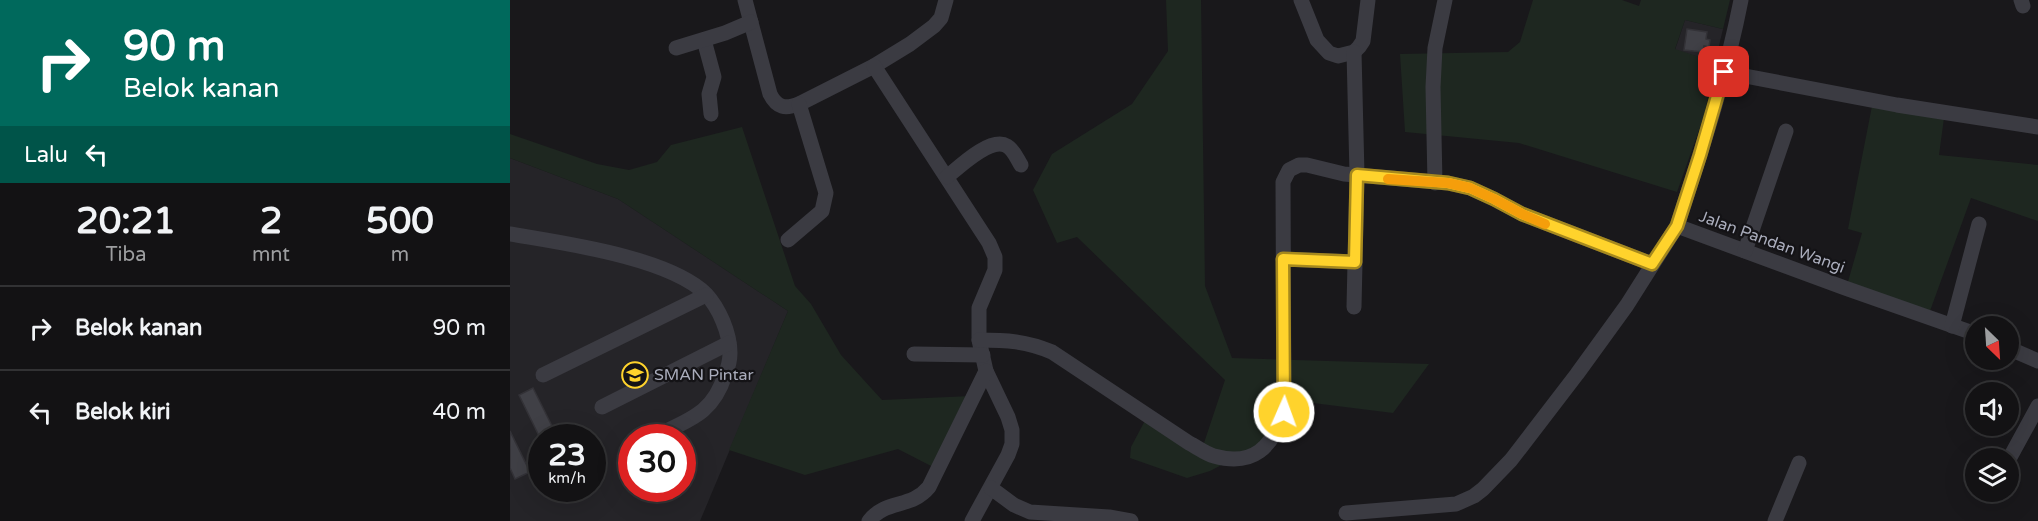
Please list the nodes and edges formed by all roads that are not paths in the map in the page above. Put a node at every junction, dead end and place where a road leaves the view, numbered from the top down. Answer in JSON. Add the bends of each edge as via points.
{"nodes":[{"id":1,"x":745,"y":0,"type":"edge"},
{"id":2,"x":946,"y":0,"type":"edge"},
{"id":3,"x":1302,"y":0,"type":"edge"},
{"id":4,"x":1368,"y":0,"type":"edge"},
{"id":5,"x":1445,"y":0,"type":"edge"},
{"id":6,"x":1741,"y":0,"type":"edge"},
{"id":7,"x":750,"y":22,"type":"junction"},
{"id":8,"x":704,"y":40,"type":"junction"},
{"id":9,"x":676,"y":48,"type":"dead end"},
{"id":10,"x":1354,"y":52,"type":"junction"},
{"id":11,"x":874,"y":66,"type":"junction"},
{"id":12,"x":1724,"y":72,"type":"junction"},
{"id":13,"x":799,"y":104,"type":"junction"},
{"id":14,"x":711,"y":114,"type":"dead end"},
{"id":15,"x":2038,"y":127,"type":"edge"},
{"id":16,"x":1786,"y":132,"type":"dead end"},
{"id":17,"x":1021,"y":165,"type":"dead end"},
{"id":18,"x":1357,"y":175,"type":"junction"},
{"id":19,"x":947,"y":177,"type":"junction"},
{"id":20,"x":1435,"y":183,"type":"junction"},
{"id":21,"x":1979,"y":224,"type":"dead end"},
{"id":22,"x":1677,"y":226,"type":"junction"},
{"id":23,"x":510,"y":234,"type":"edge"},
{"id":24,"x":788,"y":240,"type":"dead end"},
{"id":25,"x":1745,"y":251,"type":"junction"},
{"id":26,"x":1283,"y":259,"type":"junction"},
{"id":27,"x":1355,"y":262,"type":"junction"},
{"id":28,"x":1652,"y":264,"type":"junction"},
{"id":29,"x":706,"y":295,"type":"junction"},
{"id":30,"x":1354,"y":307,"type":"dead end"},
{"id":31,"x":1952,"y":326,"type":"junction"},
{"id":32,"x":1965,"y":330,"type":"edge"},
{"id":33,"x":979,"y":340,"type":"junction"},
{"id":34,"x":729,"y":343,"type":"junction"},
{"id":35,"x":2019,"y":353,"type":"edge"},
{"id":36,"x":914,"y":354,"type":"dead end"},
{"id":37,"x":983,"y":355,"type":"junction"},
{"id":38,"x":2038,"y":361,"type":"edge"},
{"id":39,"x":986,"y":371,"type":"junction"},
{"id":40,"x":543,"y":375,"type":"dead end"},
{"id":41,"x":2038,"y":406,"type":"edge"},
{"id":42,"x":602,"y":407,"type":"dead end"},
{"id":43,"x":680,"y":424,"type":"edge"},
{"id":44,"x":2015,"y":448,"type":"edge"},
{"id":45,"x":1799,"y":463,"type":"dead end"},
{"id":46,"x":991,"y":488,"type":"junction"},
{"id":47,"x":1346,"y":513,"type":"dead end"},
{"id":48,"x":869,"y":521,"type":"edge"},
{"id":49,"x":972,"y":521,"type":"edge"},
{"id":50,"x":1131,"y":521,"type":"edge"},
{"id":51,"x":1775,"y":521,"type":"edge"}],
"edges":[{"from":1,"to":7,"type":"street"},
{"from":2,"to":11,"type":"street","via":[[941,18],[934,26]]},
{"from":3,"to":10,"type":"street","via":[[1317,40],[1329,53],[1338,56]]},
{"from":4,"to":10,"type":"street","via":[[1363,41]]},
{"from":5,"to":20,"type":"street","via":[[1435,48]]},
{"from":6,"to":12,"type":"street","name":"Jalan Pandan Wangi"},
{"from":7,"to":8,"type":"street"},
{"from":7,"to":13,"type":"street","via":[[774,101],[787,108]]},
{"from":8,"to":9,"type":"street"},
{"from":8,"to":14,"type":"street","via":[[714,77],[709,94]]},
{"from":10,"to":18,"type":"street"},
{"from":11,"to":13,"type":"street"},
{"from":11,"to":19,"type":"street"},
{"from":12,"to":15,"type":"street"},
{"from":12,"to":22,"type":"street","name":"Jalan Pandan Wangi"},
{"from":13,"to":24,"type":"street","via":[[826,193],[822,211]]},
{"from":16,"to":25,"type":"street"},
{"from":17,"to":19,"type":"street","via":[[1011,150],[995,144],[975,154]]},
{"from":18,"to":20,"type":"street"},
{"from":18,"to":26,"type":"street","via":[[1306,165],[1289,170],[1283,182]]},
{"from":18,"to":27,"type":"street"},
{"from":19,"to":33,"type":"street","via":[[995,257],[995,270],[979,308]]},
{"from":20,"to":28,"type":"street","via":[[1470,188],[1522,214]]},
{"from":21,"to":31,"type":"street"},
{"from":22,"to":25,"type":"street","name":"Jalan Pandan Wangi"},
{"from":22,"to":28,"type":"street"},
{"from":23,"to":29,"type":"street","via":[[630,258],[675,274]]},
{"from":25,"to":31,"type":"street","name":"Jalan Pandan Wangi"},
{"from":26,"to":27,"type":"street"},
{"from":26,"to":33,"type":"street","via":[[1284,412],[1277,433],[1267,446],[1243,459],[1213,456],[1052,352],[1031,343]]},
{"from":27,"to":30,"type":"street"},
{"from":28,"to":47,"type":"street","via":[[1577,374],[1511,460],[1483,489],[1456,504]]},
{"from":29,"to":34,"type":"street","via":[[719,315]]},
{"from":29,"to":40,"type":"street"},
{"from":31,"to":32,"type":"street","name":"Jalan Pandan Wangi"},
{"from":33,"to":37,"type":"street"},
{"from":34,"to":42,"type":"street"},
{"from":34,"to":43,"type":"street","via":[[730,356],[721,388],[708,407]]},
{"from":35,"to":38,"type":"street"},
{"from":36,"to":37,"type":"street"},
{"from":37,"to":39,"type":"street"},
{"from":39,"to":46,"type":"street","via":[[1012,430],[1008,456]]},
{"from":39,"to":48,"type":"street","via":[[924,494],[880,510]]},
{"from":41,"to":44,"type":"street"},
{"from":45,"to":51,"type":"street"},
{"from":46,"to":49,"type":"street"},
{"from":46,"to":50,"type":"street","via":[[1030,512]]}]}
